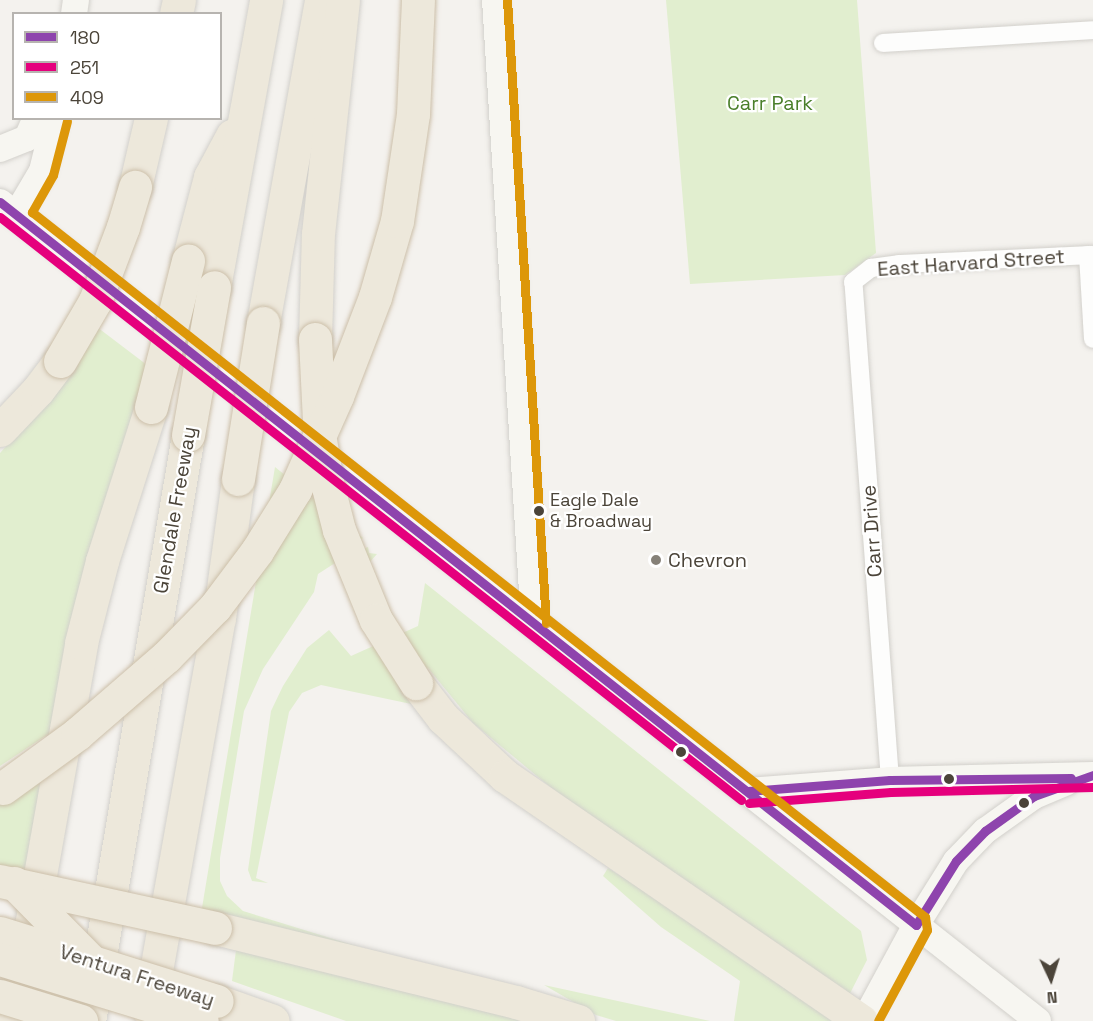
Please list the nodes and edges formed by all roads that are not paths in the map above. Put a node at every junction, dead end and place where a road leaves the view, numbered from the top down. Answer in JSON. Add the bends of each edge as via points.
{"nodes":[{"id":1,"x":266,"y":0,"type":"edge"},
{"id":2,"x":321,"y":0,"type":"edge"},
{"id":3,"x":343,"y":0,"type":"edge"},
{"id":4,"x":418,"y":0,"type":"edge"},
{"id":5,"x":495,"y":0,"type":"edge"},
{"id":6,"x":1093,"y":30,"type":"edge"},
{"id":7,"x":883,"y":43,"type":"dead end"},
{"id":8,"x":244,"y":113,"type":"junction"},
{"id":9,"x":35,"y":120,"type":"edge"},
{"id":10,"x":55,"y":120,"type":"edge"},
{"id":11,"x":151,"y":120,"type":"edge"},
{"id":12,"x":0,"y":149,"type":"edge"},
{"id":13,"x":8,"y":209,"type":"edge"},
{"id":14,"x":1090,"y":255,"type":"edge"},
{"id":15,"x":853,"y":282,"type":"joint"},
{"id":16,"x":1093,"y":339,"type":"edge"},
{"id":17,"x":0,"y":430,"type":"edge"},
{"id":18,"x":534,"y":624,"type":"junction"},
{"id":19,"x":1086,"y":777,"type":"edge"},
{"id":20,"x":890,"y":780,"type":"junction"},
{"id":21,"x":1,"y":789,"type":"edge"},
{"id":22,"x":748,"y":791,"type":"junction"},
{"id":23,"x":0,"y":871,"type":"edge"},
{"id":24,"x":0,"y":880,"type":"edge"},
{"id":25,"x":916,"y":925,"type":"junction"},
{"id":26,"x":0,"y":933,"type":"edge"},
{"id":27,"x":0,"y":959,"type":"edge"},
{"id":28,"x":0,"y":974,"type":"edge"},
{"id":29,"x":0,"y":996,"type":"edge"},
{"id":30,"x":210,"y":1011,"type":"edge"},
{"id":31,"x":14,"y":1021,"type":"edge"},
{"id":32,"x":81,"y":1021,"type":"edge"},
{"id":33,"x":89,"y":1021,"type":"edge"},
{"id":34,"x":136,"y":1021,"type":"edge"},
{"id":35,"x":147,"y":1021,"type":"edge"},
{"id":36,"x":154,"y":1021,"type":"edge"},
{"id":37,"x":273,"y":1021,"type":"edge"},
{"id":38,"x":578,"y":1021,"type":"edge"},
{"id":39,"x":863,"y":1021,"type":"edge"},
{"id":40,"x":1038,"y":1021,"type":"edge"}],
"edges":[{"from":1,"to":8,"type":"highway","name":"Glendale Freeway"},
{"from":2,"to":35,"type":"highway","bridge":true,"via":[[263,323],[219,618]]},
{"from":3,"to":39,"type":"highway","bridge":true,"via":[[318,234],[315,339],[320,440],[339,530],[376,620],[443,718],[505,776]]},
{"from":4,"to":21,"type":"highway","bridge":true,"via":[[413,114],[397,221],[375,297],[295,489],[257,551],[215,607],[166,657],[77,734]]},
{"from":5,"to":18,"type":"main road"},
{"from":6,"to":7,"type":"street"},
{"from":8,"to":31,"type":"highway","bridge":true,"via":[[210,177],[151,407],[102,561],[81,643]]},
{"from":8,"to":33,"type":"highway","name":"Glendale Freeway","bridge":true},
{"from":9,"to":12,"type":"main road","via":[[27,138]]},
{"from":10,"to":13,"type":"main road","via":[[42,171]]},
{"from":11,"to":17,"type":"highway","bridge":true,"via":[[123,227],[95,302],[60,361]]},
{"from":13,"to":18,"type":"main road"},
{"from":14,"to":15,"type":"street","name":"East Harvard Street","via":[[871,267]]},
{"from":14,"to":16,"type":"street"},
{"from":15,"to":20,"type":"street","name":"Carr Drive"},
{"from":18,"to":22,"type":"main road"},
{"from":19,"to":20,"type":"main road"},
{"from":19,"to":25,"type":"main road","via":[[1034,795],[985,831],[956,861]]},
{"from":20,"to":22,"type":"main road"},
{"from":22,"to":25,"type":"main road"},
{"from":23,"to":34,"type":"highway","bridge":true,"via":[[87,956]]},
{"from":24,"to":38,"type":"highway","bridge":true,"via":[[215,928],[516,1002]]},
{"from":25,"to":39,"type":"main road"},
{"from":25,"to":40,"type":"main road"},
{"from":26,"to":30,"type":"highway","name":"Ventura Freeway","bridge":true},
{"from":27,"to":30,"type":"highway","bridge":true},
{"from":28,"to":36,"type":"highway"},
{"from":29,"to":32,"type":"highway","bridge":true},
{"from":30,"to":37,"type":"highway","name":"Ventura Freeway"}]}
